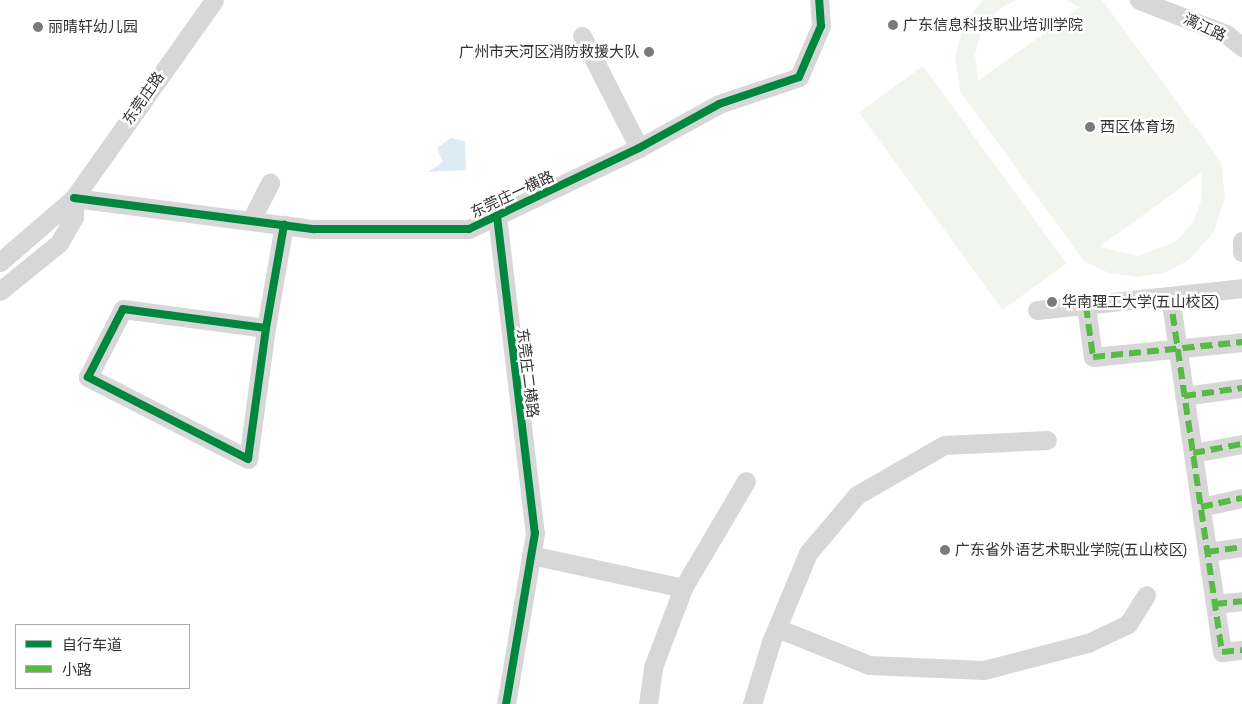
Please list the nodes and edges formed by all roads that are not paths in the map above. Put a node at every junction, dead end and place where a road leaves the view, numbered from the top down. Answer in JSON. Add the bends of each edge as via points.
{"nodes":[{"id":1,"x":214,"y":0,"type":"edge"},
{"id":2,"x":819,"y":0,"type":"edge"},
{"id":3,"x":1139,"y":0,"type":"edge"},
{"id":4,"x":582,"y":36,"type":"dead end"},
{"id":5,"x":1242,"y":47,"type":"edge"},
{"id":6,"x":639,"y":148,"type":"junction"},
{"id":7,"x":270,"y":183,"type":"dead end"},
{"id":8,"x":74,"y":198,"type":"junction"},
{"id":9,"x":497,"y":216,"type":"junction"},
{"id":10,"x":251,"y":220,"type":"junction"},
{"id":11,"x":284,"y":225,"type":"junction"},
{"id":12,"x":1242,"y":242,"type":"edge"},
{"id":13,"x":1242,"y":252,"type":"edge"},
{"id":14,"x":0,"y":262,"type":"edge"},
{"id":15,"x":1242,"y":288,"type":"edge"},
{"id":16,"x":0,"y":291,"type":"edge"},
{"id":17,"x":1170,"y":296,"type":"junction"},
{"id":18,"x":1086,"y":306,"type":"junction"},
{"id":19,"x":1037,"y":310,"type":"dead end"},
{"id":20,"x":266,"y":328,"type":"junction"},
{"id":21,"x":1242,"y":342,"type":"edge"},
{"id":22,"x":1177,"y":350,"type":"junction"},
{"id":23,"x":1242,"y":388,"type":"edge"},
{"id":24,"x":1184,"y":396,"type":"junction"},
{"id":25,"x":1047,"y":440,"type":"dead end"},
{"id":26,"x":1242,"y":444,"type":"edge"},
{"id":27,"x":1193,"y":453,"type":"junction"},
{"id":28,"x":746,"y":481,"type":"dead end"},
{"id":29,"x":1242,"y":498,"type":"edge"},
{"id":30,"x":1201,"y":507,"type":"junction"},
{"id":31,"x":1242,"y":548,"type":"edge"},
{"id":32,"x":1207,"y":552,"type":"junction"},
{"id":33,"x":531,"y":555,"type":"junction"},
{"id":34,"x":683,"y":588,"type":"junction"},
{"id":35,"x":1146,"y":594,"type":"dead end"},
{"id":36,"x":1242,"y":601,"type":"edge"},
{"id":37,"x":1215,"y":604,"type":"junction"},
{"id":38,"x":777,"y":628,"type":"junction"},
{"id":39,"x":1242,"y":650,"type":"edge"},
{"id":40,"x":506,"y":704,"type":"edge"},
{"id":41,"x":648,"y":704,"type":"edge"},
{"id":42,"x":752,"y":704,"type":"edge"}],
"edges":[{"from":1,"to":8,"type":"street","name":"东莞庄路"},
{"from":2,"to":6,"type":"street","name":"东莞庄一横路","via":[[821,26],[799,77],[719,104]]},
{"from":3,"to":5,"type":"street","name":"漓江路","via":[[1226,34]]},
{"from":4,"to":6,"type":"street"},
{"from":6,"to":9,"type":"street","name":"东莞庄一横路"},
{"from":7,"to":10,"type":"street"},
{"from":8,"to":10,"type":"street","name":"东莞庄一横路"},
{"from":8,"to":14,"type":"street","name":"东莞庄路"},
{"from":8,"to":16,"type":"street","name":"东莞庄路","via":[[74,217],[59,243]]},
{"from":9,"to":11,"type":"street","name":"东莞庄一横路","via":[[470,229],[314,229]]},
{"from":9,"to":33,"type":"street","name":"东莞庄二横路","via":[[535,533]]},
{"from":10,"to":11,"type":"street","name":"东莞庄一横路"},
{"from":11,"to":20,"type":"street"},
{"from":12,"to":13,"type":"street"},
{"from":15,"to":17,"type":"street"},
{"from":17,"to":18,"type":"street"},
{"from":17,"to":22,"type":"street"},
{"from":18,"to":19,"type":"street"},
{"from":18,"to":22,"type":"street","via":[[1094,357]]},
{"from":20,"to":20,"type":"street","via":[[123,309],[88,377],[248,459]]},
{"from":21,"to":22,"type":"street"},
{"from":22,"to":24,"type":"street"},
{"from":23,"to":24,"type":"street"},
{"from":24,"to":27,"type":"street"},
{"from":25,"to":38,"type":"street","via":[[944,445],[857,496],[808,553]]},
{"from":26,"to":27,"type":"street"},
{"from":27,"to":30,"type":"street"},
{"from":28,"to":34,"type":"street"},
{"from":29,"to":30,"type":"street"},
{"from":30,"to":32,"type":"street"},
{"from":31,"to":32,"type":"street"},
{"from":32,"to":37,"type":"street"},
{"from":33,"to":34,"type":"street"},
{"from":33,"to":40,"type":"street","name":"东莞庄二横路"},
{"from":34,"to":41,"type":"street","via":[[653,668]]},
{"from":35,"to":38,"type":"street","via":[[1128,624],[1088,643],[984,670],[869,665]]},
{"from":36,"to":37,"type":"street"},
{"from":37,"to":39,"type":"street","via":[[1222,652]]},
{"from":38,"to":42,"type":"street"}]}
